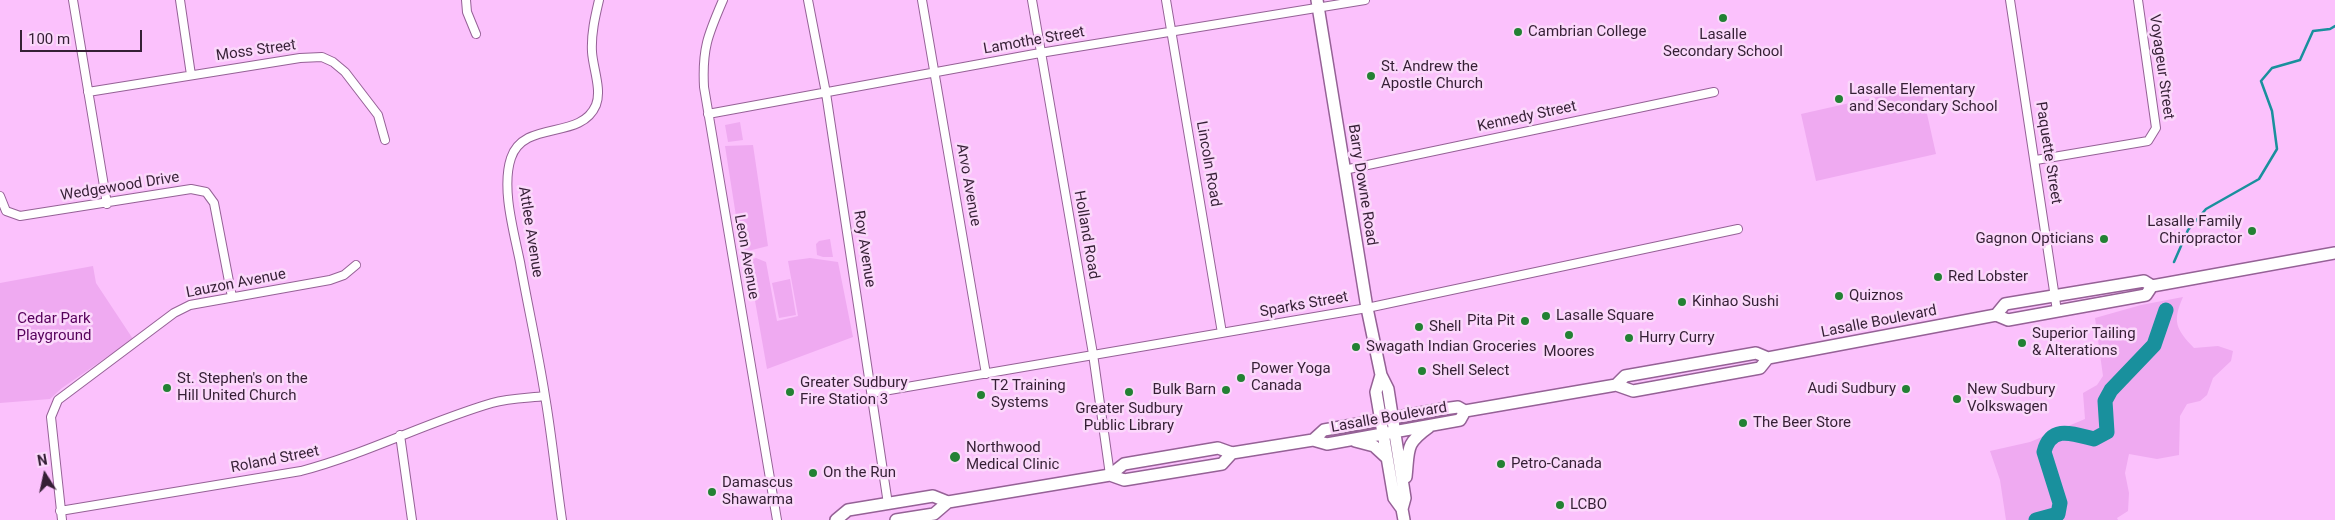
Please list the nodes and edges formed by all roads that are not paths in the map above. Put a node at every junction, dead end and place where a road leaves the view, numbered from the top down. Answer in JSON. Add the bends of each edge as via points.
{"nodes":[{"id":1,"x":73,"y":0,"type":"edge"},
{"id":2,"x":180,"y":0,"type":"edge"},
{"id":3,"x":466,"y":0,"type":"edge"},
{"id":4,"x":600,"y":0,"type":"edge"},
{"id":5,"x":722,"y":0,"type":"edge"},
{"id":6,"x":808,"y":0,"type":"edge"},
{"id":7,"x":922,"y":0,"type":"edge"},
{"id":8,"x":1032,"y":0,"type":"edge"},
{"id":9,"x":1166,"y":0,"type":"edge"},
{"id":10,"x":1365,"y":0,"type":"edge"},
{"id":11,"x":2010,"y":0,"type":"edge"},
{"id":12,"x":2138,"y":0,"type":"edge"},
{"id":13,"x":1318,"y":4,"type":"edge"},
{"id":14,"x":1172,"y":32,"type":"junction"},
{"id":15,"x":476,"y":34,"type":"dead end"},
{"id":16,"x":1040,"y":53,"type":"junction"},
{"id":17,"x":934,"y":73,"type":"junction"},
{"id":18,"x":191,"y":75,"type":"junction"},
{"id":19,"x":88,"y":92,"type":"junction"},
{"id":20,"x":1714,"y":92,"type":"dead end"},
{"id":21,"x":826,"y":93,"type":"junction"},
{"id":22,"x":708,"y":114,"type":"junction"},
{"id":23,"x":385,"y":140,"type":"dead end"},
{"id":24,"x":2036,"y":160,"type":"junction"},
{"id":25,"x":1344,"y":170,"type":"junction"},
{"id":26,"x":0,"y":196,"type":"edge"},
{"id":27,"x":107,"y":204,"type":"junction"},
{"id":28,"x":1738,"y":229,"type":"dead end"},
{"id":29,"x":2335,"y":253,"type":"edge"},
{"id":30,"x":356,"y":264,"type":"dead end"},
{"id":31,"x":2152,"y":286,"type":"junction"},
{"id":32,"x":2055,"y":296,"type":"junction"},
{"id":33,"x":232,"y":297,"type":"junction"},
{"id":34,"x":1367,"y":308,"type":"junction"},
{"id":35,"x":2057,"y":311,"type":"junction"},
{"id":36,"x":1996,"y":315,"type":"junction"},
{"id":37,"x":1222,"y":333,"type":"junction"},
{"id":38,"x":1093,"y":354,"type":"junction"},
{"id":39,"x":986,"y":374,"type":"junction"},
{"id":40,"x":1381,"y":375,"type":"junction"},
{"id":41,"x":872,"y":393,"type":"junction"},
{"id":42,"x":545,"y":396,"type":"junction"},
{"id":43,"x":1465,"y":411,"type":"junction"},
{"id":44,"x":1393,"y":418,"type":"junction"},
{"id":45,"x":1380,"y":420,"type":"junction"},
{"id":46,"x":1433,"y":425,"type":"junction"},
{"id":47,"x":1395,"y":432,"type":"junction"},
{"id":48,"x":1383,"y":434,"type":"junction"},
{"id":49,"x":400,"y":435,"type":"junction"},
{"id":50,"x":1313,"y":440,"type":"junction"},
{"id":51,"x":1348,"y":440,"type":"junction"},
{"id":52,"x":1232,"y":453,"type":"junction"},
{"id":53,"x":1387,"y":458,"type":"junction"},
{"id":54,"x":1110,"y":475,"type":"junction"},
{"id":55,"x":1404,"y":490,"type":"junction"},
{"id":56,"x":948,"y":502,"type":"junction"},
{"id":57,"x":888,"y":504,"type":"junction"},
{"id":58,"x":60,"y":511,"type":"junction"},
{"id":59,"x":1403,"y":515,"type":"edge"},
{"id":60,"x":62,"y":520,"type":"edge"},
{"id":61,"x":412,"y":520,"type":"edge"},
{"id":62,"x":562,"y":520,"type":"edge"},
{"id":63,"x":777,"y":520,"type":"edge"},
{"id":64,"x":836,"y":520,"type":"edge"},
{"id":65,"x":896,"y":520,"type":"edge"}],
"edges":[{"from":1,"to":19,"type":"street"},
{"from":2,"to":18,"type":"street"},
{"from":3,"to":15,"type":"street"},
{"from":4,"to":42,"type":"street","name":"Attlee Avenue","via":[[593,28],[592,52],[598,96],[596,105],[588,118],[575,126],[544,132],[524,141],[512,156],[508,173],[509,207]]},
{"from":5,"to":22,"type":"street","name":"Leon Avenue","via":[[705,44],[703,65]]},
{"from":6,"to":21,"type":"street","name":"Roy Avenue"},
{"from":7,"to":17,"type":"street","name":"Arvo Avenue"},
{"from":8,"to":16,"type":"street","name":"Holland Road"},
{"from":9,"to":14,"type":"street","name":"Lincoln Road"},
{"from":10,"to":13,"type":"street","name":"Lamothe Street"},
{"from":11,"to":24,"type":"street","name":"Paquette Street"},
{"from":12,"to":24,"type":"street","name":"Voyageur Street","via":[[2156,128],[2148,141]]},
{"from":13,"to":14,"type":"street","name":"Lamothe Street"},
{"from":13,"to":25,"type":"main road","name":"Barry Downe Road"},
{"from":14,"to":16,"type":"street","name":"Lamothe Street"},
{"from":14,"to":37,"type":"street","name":"Lincoln Road"},
{"from":16,"to":17,"type":"street","name":"Lamothe Street"},
{"from":16,"to":38,"type":"street","name":"Holland Road"},
{"from":17,"to":21,"type":"street","name":"Lamothe Street"},
{"from":17,"to":39,"type":"street","name":"Arvo Avenue"},
{"from":18,"to":19,"type":"street","name":"Moss Street"},
{"from":18,"to":23,"type":"street","name":"Moss Street","via":[[322,57],[345,72],[378,115]]},
{"from":19,"to":27,"type":"street"},
{"from":20,"to":25,"type":"street","name":"Kennedy Street"},
{"from":21,"to":22,"type":"street","name":"Lamothe Street"},
{"from":21,"to":41,"type":"street","name":"Roy Avenue"},
{"from":22,"to":63,"type":"street","name":"Leon Avenue"},
{"from":24,"to":32,"type":"street","name":"Paquette Street"},
{"from":25,"to":34,"type":"main road","name":"Barry Downe Road"},
{"from":26,"to":27,"type":"street","name":"Wedgewood Drive","via":[[6,211],[20,216]]},
{"from":27,"to":33,"type":"street","name":"Wedgewood Drive","via":[[191,189],[206,192],[214,203]]},
{"from":28,"to":34,"type":"street","name":"Sparks Street"},
{"from":29,"to":31,"type":"main road","name":"Lasalle Boulevard"},
{"from":30,"to":33,"type":"street","name":"Lauzon Avenue","via":[[344,275],[330,280]]},
{"from":31,"to":32,"type":"main road","name":"Lasalle Boulevard","via":[[2144,281]]},
{"from":31,"to":35,"type":"main road","name":"Lasalle Boulevard","via":[[2146,295]]},
{"from":32,"to":35,"type":"street","name":"Paquette Street"},
{"from":32,"to":36,"type":"main road","name":"Lasalle Boulevard","via":[[2005,304]]},
{"from":33,"to":58,"type":"street","name":"Lauzon Avenue","via":[[190,305],[174,313],[58,400],[51,417]]},
{"from":34,"to":37,"type":"street","name":"Sparks Street"},
{"from":34,"to":40,"type":"main road","name":"Barry Downe Road"},
{"from":35,"to":36,"type":"main road","name":"Lasalle Boulevard","via":[[2008,320]]},
{"from":36,"to":43,"type":"main road","name":"Lasalle Boulevard","via":[[1768,358],[1756,353],[1624,376],[1616,385]]},
{"from":37,"to":38,"type":"street","name":"Sparks Street"},
{"from":38,"to":39,"type":"street","name":"Sparks Street"},
{"from":38,"to":54,"type":"street","name":"Holland Road"},
{"from":39,"to":41,"type":"street","name":"Sparks Street"},
{"from":40,"to":44,"type":"main road","name":"Barry Downe Road","via":[[1388,389]]},
{"from":40,"to":45,"type":"main road","name":"Barry Downe Road","via":[[1376,392]]},
{"from":41,"to":57,"type":"street","name":"Roy Avenue"},
{"from":42,"to":49,"type":"street","name":"Roland Street","via":[[494,402]]},
{"from":42,"to":62,"type":"street","name":"Attlee Avenue"},
{"from":43,"to":44,"type":"main road","name":"Lasalle Boulevard","via":[[1458,407]]},
{"from":43,"to":46,"type":"main road","name":"Lasalle Boulevard","via":[[1460,420]]},
{"from":44,"to":45,"type":"main road","name":"Lasalle Boulevard"},
{"from":44,"to":47,"type":"main road","name":"Barry Downe Road"},
{"from":45,"to":48,"type":"main road","name":"Barry Downe Road"},
{"from":45,"to":50,"type":"main road","name":"Lasalle Boulevard","via":[[1324,430]]},
{"from":46,"to":47,"type":"main road","name":"Lasalle Boulevard"},
{"from":46,"to":55,"type":"main road","via":[[1408,446]]},
{"from":47,"to":48,"type":"main road","name":"Lasalle Boulevard"},
{"from":47,"to":55,"type":"main road","name":"Barry Downe Road"},
{"from":48,"to":51,"type":"main road","name":"Lasalle Boulevard"},
{"from":48,"to":53,"type":"main road","name":"Barry Downe Road"},
{"from":49,"to":58,"type":"street","name":"Roland Street","via":[[329,464],[301,471]]},
{"from":49,"to":61,"type":"street"},
{"from":50,"to":51,"type":"main road","name":"Lasalle Boulevard","via":[[1327,444]]},
{"from":50,"to":52,"type":"main road","name":"Lasalle Boulevard"},
{"from":51,"to":53,"type":"main road","via":[[1368,443]]},
{"from":52,"to":54,"type":"main road","name":"Lasalle Boulevard","via":[[1218,448],[1124,464]]},
{"from":52,"to":54,"type":"main road","name":"Lasalle Boulevard","via":[[1222,464],[1124,480]]},
{"from":53,"to":59,"type":"main road","name":"Barry Downe Road","via":[[1394,498]]},
{"from":54,"to":56,"type":"main road","name":"Lasalle Boulevard"},
{"from":55,"to":59,"type":"main road","name":"Barry Downe Road"},
{"from":56,"to":57,"type":"main road","name":"Lasalle Boulevard","via":[[933,496]]},
{"from":56,"to":65,"type":"main road","name":"Lasalle Boulevard","via":[[934,514]]},
{"from":57,"to":64,"type":"main road","name":"Lasalle Boulevard","via":[[848,510]]},
{"from":58,"to":60,"type":"street","name":"Lauzon Avenue"}]}
